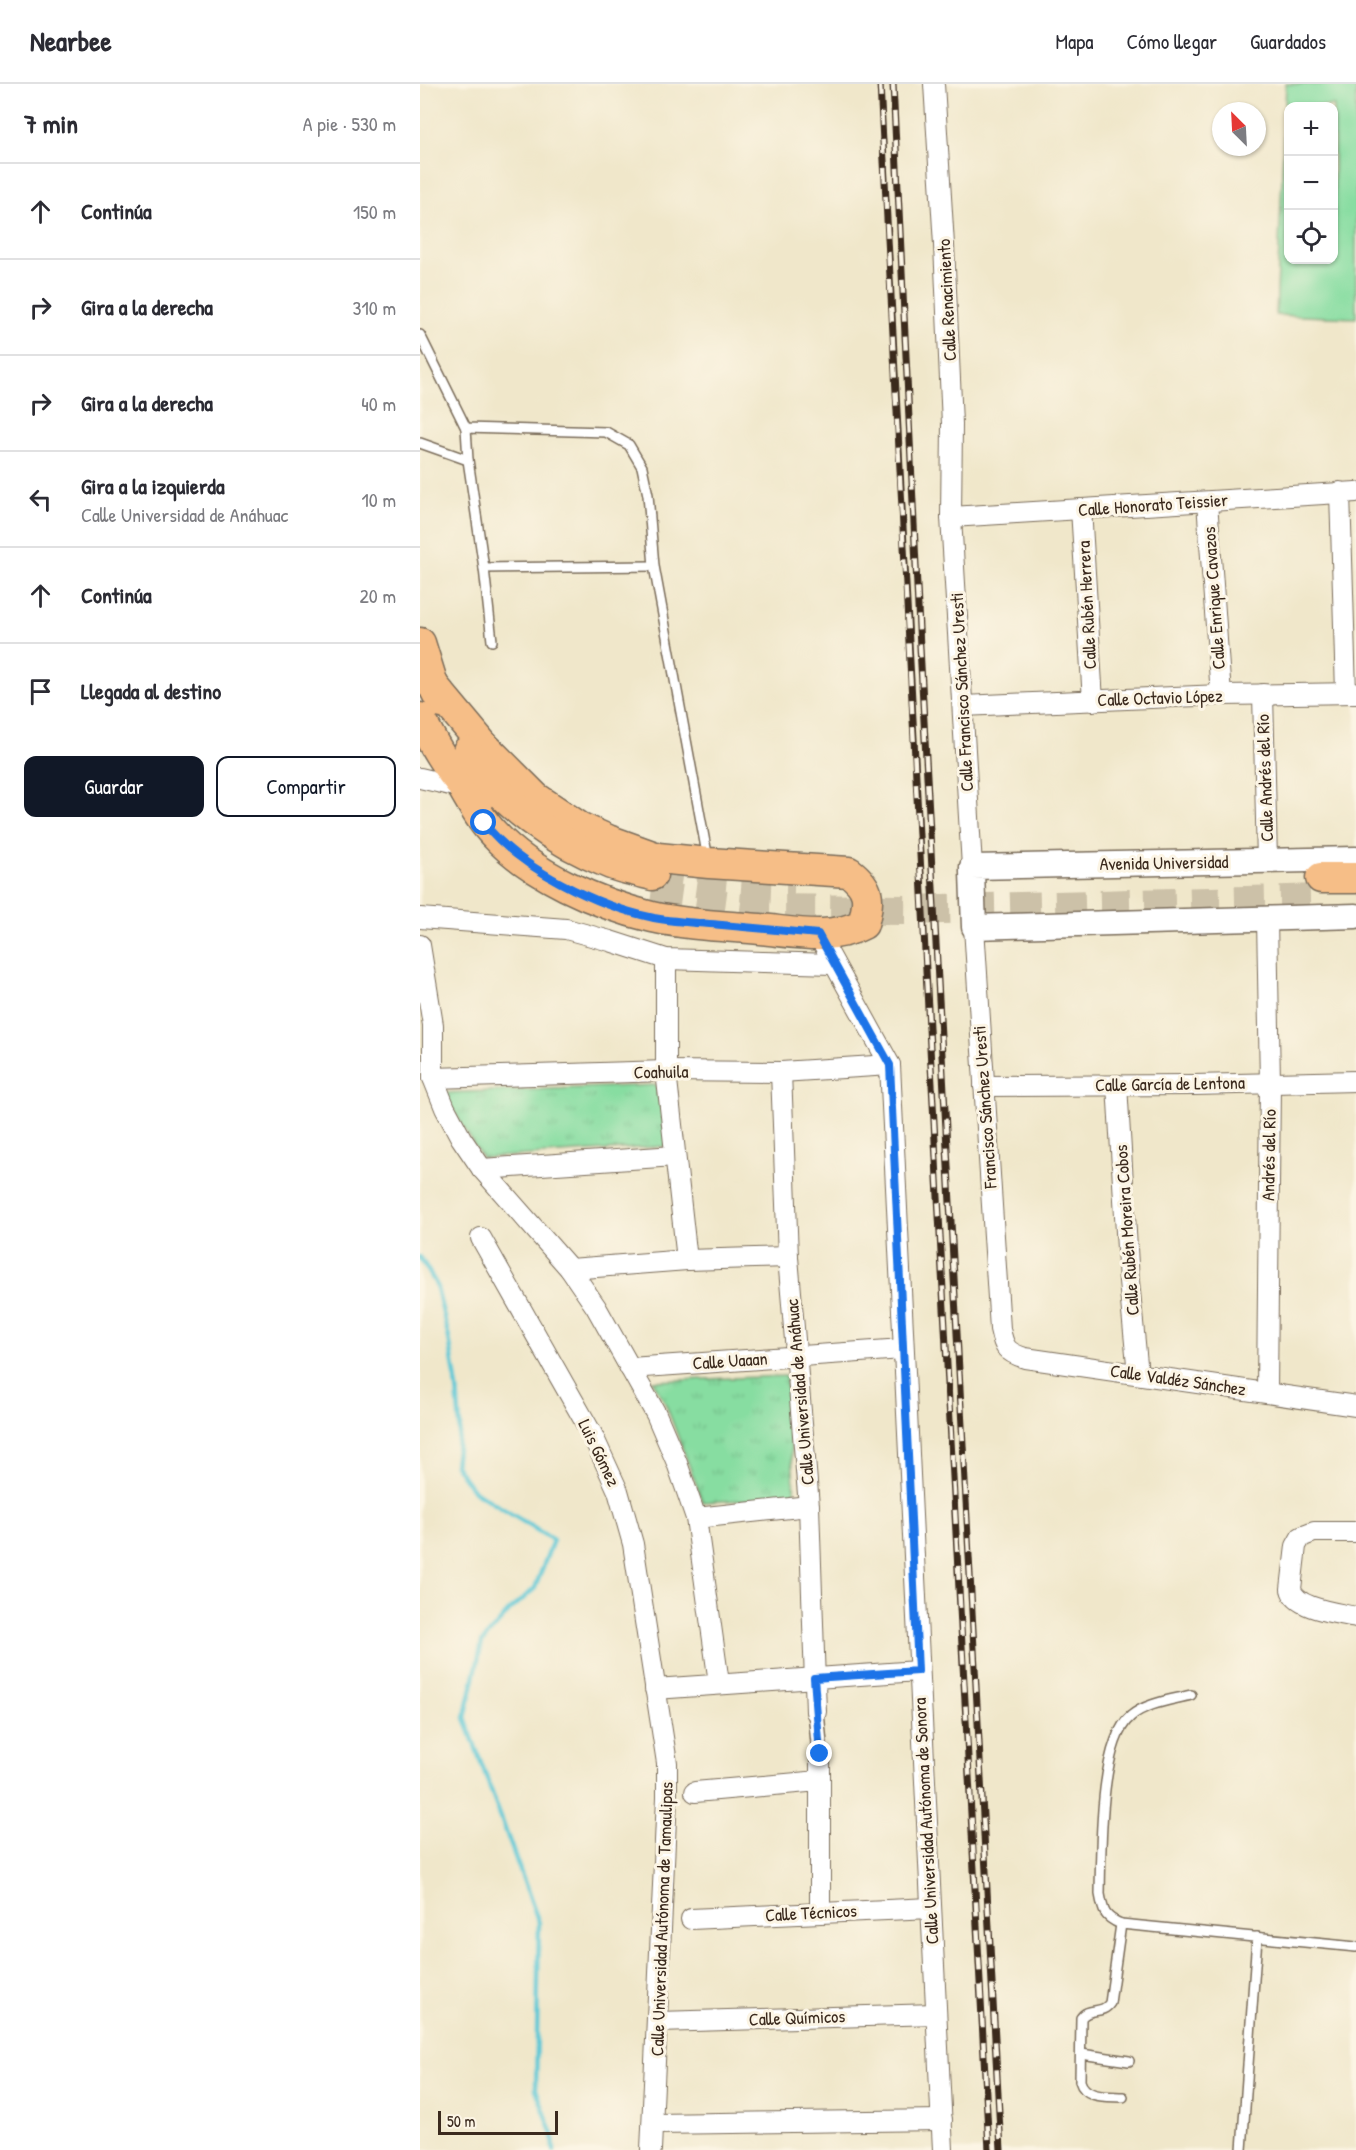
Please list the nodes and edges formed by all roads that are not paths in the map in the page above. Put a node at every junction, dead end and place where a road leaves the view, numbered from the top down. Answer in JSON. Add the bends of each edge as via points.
{"nodes":[{"id":1,"x":934,"y":84,"type":"edge"},
{"id":2,"x":420,"y":335,"type":"edge"},
{"id":3,"x":466,"y":428,"type":"junction"},
{"id":4,"x":420,"y":443,"type":"edge"},
{"id":5,"x":468,"y":460,"type":"junction"},
{"id":6,"x":1348,"y":492,"type":"edge"},
{"id":7,"x":1208,"y":502,"type":"junction"},
{"id":8,"x":1081,"y":510,"type":"junction"},
{"id":9,"x":951,"y":517,"type":"junction"},
{"id":10,"x":654,"y":566,"type":"junction"},
{"id":11,"x":484,"y":568,"type":"junction"},
{"id":12,"x":492,"y":641,"type":"dead end"},
{"id":13,"x":420,"y":643,"type":"edge"},
{"id":14,"x":433,"y":685,"type":"junction"},
{"id":15,"x":1351,"y":693,"type":"edge"},
{"id":16,"x":1263,"y":694,"type":"junction"},
{"id":17,"x":1221,"y":695,"type":"junction"},
{"id":18,"x":1093,"y":701,"type":"junction"},
{"id":19,"x":963,"y":706,"type":"junction"},
{"id":20,"x":420,"y":718,"type":"edge"},
{"id":21,"x":420,"y":778,"type":"edge"},
{"id":22,"x":463,"y":788,"type":"junction"},
{"id":23,"x":1356,"y":859,"type":"edge"},
{"id":24,"x":1267,"y":861,"type":"junction"},
{"id":25,"x":709,"y":863,"type":"junction"},
{"id":26,"x":972,"y":867,"type":"junction"},
{"id":27,"x":1356,"y":878,"type":"edge"},
{"id":28,"x":1356,"y":898,"type":"edge"},
{"id":29,"x":1356,"y":916,"type":"edge"},
{"id":30,"x":420,"y":918,"type":"edge"},
{"id":31,"x":1267,"y":919,"type":"junction"},
{"id":32,"x":974,"y":927,"type":"junction"},
{"id":33,"x":818,"y":934,"type":"junction"},
{"id":34,"x":420,"y":945,"type":"edge"},
{"id":35,"x":666,"y":959,"type":"junction"},
{"id":36,"x":833,"y":964,"type":"junction"},
{"id":37,"x":890,"y":1065,"type":"junction"},
{"id":38,"x":666,"y":1071,"type":"junction"},
{"id":39,"x":781,"y":1072,"type":"junction"},
{"id":40,"x":433,"y":1078,"type":"junction"},
{"id":41,"x":1356,"y":1081,"type":"edge"},
{"id":42,"x":1270,"y":1083,"type":"junction"},
{"id":43,"x":1117,"y":1085,"type":"junction"},
{"id":44,"x":984,"y":1086,"type":"junction"},
{"id":45,"x":675,"y":1156,"type":"junction"},
{"id":46,"x":482,"y":1169,"type":"junction"},
{"id":47,"x":481,"y":1238,"type":"dead end"},
{"id":48,"x":788,"y":1257,"type":"junction"},
{"id":49,"x":687,"y":1260,"type":"junction"},
{"id":50,"x":570,"y":1269,"type":"junction"},
{"id":51,"x":1004,"y":1346,"type":"joint"},
{"id":52,"x":903,"y":1349,"type":"junction"},
{"id":53,"x":798,"y":1356,"type":"junction"},
{"id":54,"x":630,"y":1368,"type":"junction"},
{"id":55,"x":1138,"y":1374,"type":"junction"},
{"id":56,"x":1267,"y":1392,"type":"junction"},
{"id":57,"x":1356,"y":1406,"type":"edge"},
{"id":58,"x":809,"y":1506,"type":"junction"},
{"id":59,"x":696,"y":1518,"type":"junction"},
{"id":60,"x":1356,"y":1532,"type":"edge"},
{"id":61,"x":1356,"y":1617,"type":"edge"},
{"id":62,"x":918,"y":1671,"type":"junction"},
{"id":63,"x":814,"y":1678,"type":"junction"},
{"id":64,"x":719,"y":1683,"type":"junction"},
{"id":65,"x":655,"y":1689,"type":"junction"},
{"id":66,"x":1191,"y":1695,"type":"dead end"},
{"id":67,"x":816,"y":1712,"type":"joint"},
{"id":68,"x":820,"y":1754,"type":"joint"},
{"id":69,"x":819,"y":1781,"type":"junction"},
{"id":70,"x":695,"y":1792,"type":"dead end"},
{"id":71,"x":931,"y":1908,"type":"junction"},
{"id":72,"x":820,"y":1912,"type":"junction"},
{"id":73,"x":692,"y":1918,"type":"dead end"},
{"id":74,"x":1120,"y":1924,"type":"junction"},
{"id":75,"x":1257,"y":1937,"type":"junction"},
{"id":76,"x":1356,"y":1947,"type":"edge"},
{"id":77,"x":936,"y":2014,"type":"junction"},
{"id":78,"x":658,"y":2022,"type":"junction"},
{"id":79,"x":1081,"y":2054,"type":"junction"},
{"id":80,"x":1129,"y":2061,"type":"dead end"},
{"id":81,"x":1123,"y":2097,"type":"dead end"},
{"id":82,"x":942,"y":2120,"type":"junction"},
{"id":83,"x":654,"y":2124,"type":"junction"},
{"id":84,"x":651,"y":2150,"type":"edge"},
{"id":85,"x":943,"y":2150,"type":"edge"},
{"id":86,"x":1242,"y":2150,"type":"edge"}],
"edges":[{"from":1,"to":9,"type":"street","name":"Calle Renacimiento","via":[[952,424]]},
{"from":2,"to":3,"type":"lane"},
{"from":3,"to":5,"type":"lane"},
{"from":3,"to":10,"type":"lane","via":[[606,432],[629,445],[642,467],[648,495]]},
{"from":4,"to":5,"type":"lane"},
{"from":5,"to":11,"type":"lane"},
{"from":6,"to":7,"type":"street","name":"Calle Honorato Teissier"},
{"from":6,"to":15,"type":"street"},
{"from":7,"to":8,"type":"street","name":"Calle Honorato Teissier"},
{"from":7,"to":17,"type":"street","name":"Calle Enrique Cavazos"},
{"from":8,"to":9,"type":"street","name":"Calle Honorato Teissier"},
{"from":8,"to":18,"type":"street","name":"Calle Rubén Herrera"},
{"from":9,"to":19,"type":"street","name":"Calle Francisco Sánchez Uresti"},
{"from":10,"to":11,"type":"lane"},
{"from":10,"to":25,"type":"lane"},
{"from":11,"to":12,"type":"lane"},
{"from":13,"to":14,"type":"main road"},
{"from":14,"to":22,"type":"main road","via":[[469,753],[509,802],[549,832],[651,886],[621,888],[554,859],[517,834]]},
{"from":14,"to":25,"type":"main road","via":[[484,746],[536,798],[579,827],[658,858]]},
{"from":15,"to":16,"type":"street","name":"Calle Octavio López"},
{"from":16,"to":17,"type":"street","name":"Calle Octavio López"},
{"from":16,"to":24,"type":"street","name":"Calle Andrés del Río"},
{"from":17,"to":18,"type":"street","name":"Calle Octavio López"},
{"from":18,"to":19,"type":"street","name":"Calle Octavio López"},
{"from":19,"to":26,"type":"street","name":"Calle Francisco Sánchez Uresti"},
{"from":20,"to":22,"type":"main road"},
{"from":21,"to":22,"type":"street"},
{"from":22,"to":33,"type":"main road","via":[[499,840],[552,877],[591,897],[654,918]]},
{"from":23,"to":24,"type":"street","name":"Avenida Universidad"},
{"from":24,"to":26,"type":"street","name":"Avenida Universidad"},
{"from":25,"to":33,"type":"main road","via":[[849,872],[863,882],[868,905],[863,924],[849,932]]},
{"from":26,"to":32,"type":"street","name":"Francisco Sánchez Uresti"},
{"from":27,"to":28,"type":"main road","via":[[1323,888]]},
{"from":29,"to":31,"type":"street"},
{"from":30,"to":35,"type":"street","via":[[566,929]]},
{"from":31,"to":32,"type":"street"},
{"from":31,"to":42,"type":"street","name":"Andrés del Río"},
{"from":32,"to":44,"type":"street","name":"Francisco Sánchez Uresti"},
{"from":33,"to":36,"type":"street","name":"Calle Universidad Autónoma de Sonora"},
{"from":34,"to":40,"type":"street","via":[[433,1025]]},
{"from":35,"to":36,"type":"street"},
{"from":35,"to":38,"type":"street"},
{"from":36,"to":37,"type":"street","name":"Calle Universidad Autónoma de Sonora"},
{"from":37,"to":39,"type":"street","name":"Coahuila"},
{"from":37,"to":52,"type":"street","name":"Calle Universidad Autónoma de Sonora"},
{"from":38,"to":39,"type":"street","name":"Coahuila"},
{"from":38,"to":40,"type":"street","name":"Coahuila"},
{"from":38,"to":45,"type":"street"},
{"from":39,"to":48,"type":"street","name":"Calle Universidad de Anáhuac"},
{"from":40,"to":46,"type":"street","via":[[444,1108]]},
{"from":41,"to":42,"type":"street","name":"Calle García de Lentona"},
{"from":42,"to":43,"type":"street","name":"Calle García de Lentona"},
{"from":42,"to":56,"type":"street","name":"Andrés del Río"},
{"from":43,"to":44,"type":"street","name":"Calle García de Lentona"},
{"from":43,"to":55,"type":"street","name":"Calle Rubén Moreira Cobos"},
{"from":44,"to":51,"type":"street","name":"Francisco Sánchez Uresti","via":[[999,1329]]},
{"from":45,"to":46,"type":"street"},
{"from":45,"to":49,"type":"street"},
{"from":46,"to":50,"type":"street"},
{"from":47,"to":65,"type":"street","name":"Luis Gómez","via":[[591,1434],[618,1491],[633,1544]]},
{"from":48,"to":49,"type":"street"},
{"from":48,"to":53,"type":"street","name":"Calle Universidad de Anáhuac"},
{"from":49,"to":50,"type":"street"},
{"from":50,"to":54,"type":"street"},
{"from":51,"to":55,"type":"street","name":"Calle Valdéz Sánchez","via":[[1025,1358]]},
{"from":52,"to":53,"type":"street","name":"Calle Uaaan"},
{"from":52,"to":62,"type":"street","name":"Calle Universidad Autónoma de Sonora"},
{"from":53,"to":54,"type":"street","name":"Calle Uaaan"},
{"from":53,"to":58,"type":"street","name":"Calle Universidad de Anáhuac"},
{"from":54,"to":59,"type":"street","via":[[656,1414]]},
{"from":55,"to":56,"type":"street","name":"Calle Valdéz Sánchez"},
{"from":56,"to":57,"type":"street","name":"Calle Valdéz Sánchez"},
{"from":58,"to":59,"type":"street"},
{"from":58,"to":63,"type":"street","name":"Calle Universidad de Anáhuac"},
{"from":59,"to":64,"type":"street"},
{"from":60,"to":61,"type":"street","via":[[1314,1532],[1300,1537],[1291,1589],[1301,1603]]},
{"from":62,"to":63,"type":"street"},
{"from":62,"to":71,"type":"street","name":"Calle Universidad Autónoma de Sonora"},
{"from":63,"to":64,"type":"street"},
{"from":63,"to":67,"type":"street","name":"Calle Universidad de Anáhuac"},
{"from":64,"to":65,"type":"street"},
{"from":65,"to":78,"type":"street","name":"Calle Universidad Autónoma de Tamaulipas","via":[[667,1763]]},
{"from":66,"to":74,"type":"lane","via":[[1131,1715],[1119,1728],[1113,1744],[1104,1802],[1100,1894],[1108,1919]]},
{"from":67,"to":68,"type":"street"},
{"from":68,"to":69,"type":"street"},
{"from":69,"to":70,"type":"street"},
{"from":69,"to":72,"type":"street"},
{"from":71,"to":72,"type":"street","name":"Calle Técnicos"},
{"from":71,"to":77,"type":"street","name":"Calle Universidad Autónoma de Sonora"},
{"from":72,"to":73,"type":"street","name":"Calle Técnicos"},
{"from":74,"to":75,"type":"lane"},
{"from":74,"to":79,"type":"lane","via":[[1110,2003],[1101,2011],[1083,2014]]},
{"from":75,"to":76,"type":"lane"},
{"from":75,"to":86,"type":"lane"},
{"from":77,"to":78,"type":"street","name":"Calle Químicos"},
{"from":77,"to":82,"type":"street","name":"Calle Universidad Autónoma de Sonora"},
{"from":78,"to":83,"type":"street","name":"Calle Universidad Autónoma de Tamaulipas"},
{"from":79,"to":80,"type":"lane"},
{"from":79,"to":81,"type":"lane","via":[[1080,2081],[1084,2090]]},
{"from":82,"to":83,"type":"street"},
{"from":82,"to":85,"type":"street","name":"Calle Universidad Autónoma de Sonora"},
{"from":83,"to":84,"type":"street","name":"Calle Universidad Autónoma de Tamaulipas"}]}
